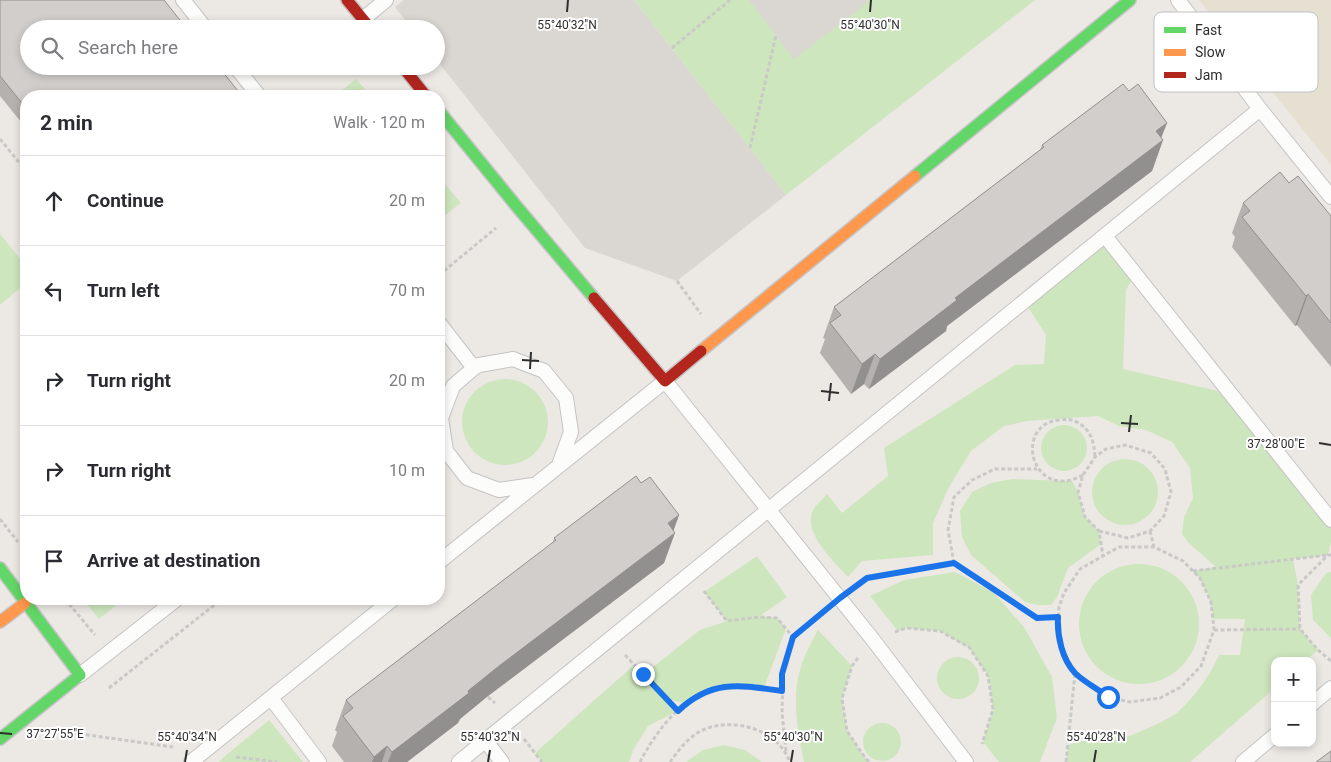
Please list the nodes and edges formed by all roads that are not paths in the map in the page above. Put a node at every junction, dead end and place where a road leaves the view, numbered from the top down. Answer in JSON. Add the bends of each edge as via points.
{"nodes":[{"id":1,"x":183,"y":0,"type":"edge"},
{"id":2,"x":347,"y":0,"type":"edge"},
{"id":3,"x":386,"y":0,"type":"edge"},
{"id":4,"x":1130,"y":0,"type":"edge"},
{"id":5,"x":1178,"y":0,"type":"edge"},
{"id":6,"x":1187,"y":12,"type":"edge"},
{"id":7,"x":199,"y":20,"type":"edge"},
{"id":8,"x":364,"y":20,"type":"edge"},
{"id":9,"x":370,"y":20,"type":"edge"},
{"id":10,"x":242,"y":75,"type":"edge"},
{"id":11,"x":409,"y":75,"type":"edge"},
{"id":12,"x":254,"y":90,"type":"edge"},
{"id":13,"x":421,"y":90,"type":"edge"},
{"id":14,"x":1247,"y":92,"type":"edge"},
{"id":15,"x":1260,"y":109,"type":"junction"},
{"id":16,"x":445,"y":118,"type":"edge"},
{"id":17,"x":1331,"y":197,"type":"edge"},
{"id":18,"x":1104,"y":236,"type":"junction"},
{"id":19,"x":445,"y":331,"type":"edge"},
{"id":20,"x":474,"y":368,"type":"junction"},
{"id":21,"x":666,"y":381,"type":"junction"},
{"id":22,"x":445,"y":407,"type":"edge"},
{"id":23,"x":445,"y":447,"type":"edge"},
{"id":24,"x":558,"y":466,"type":"junction"},
{"id":25,"x":535,"y":485,"type":"junction"},
{"id":26,"x":768,"y":510,"type":"junction"},
{"id":27,"x":1331,"y":520,"type":"edge"},
{"id":28,"x":445,"y":557,"type":"edge"},
{"id":29,"x":0,"y":568,"type":"edge"},
{"id":30,"x":20,"y":596,"type":"edge"},
{"id":31,"x":22,"y":605,"type":"edge"},
{"id":32,"x":27,"y":605,"type":"edge"},
{"id":33,"x":169,"y":605,"type":"edge"},
{"id":34,"x":387,"y":605,"type":"edge"},
{"id":35,"x":0,"y":622,"type":"edge"},
{"id":36,"x":80,"y":675,"type":"junction"},
{"id":37,"x":1331,"y":688,"type":"edge"},
{"id":38,"x":271,"y":698,"type":"junction"},
{"id":39,"x":1314,"y":702,"type":"edge"},
{"id":40,"x":1271,"y":738,"type":"edge"},
{"id":41,"x":0,"y":739,"type":"edge"},
{"id":42,"x":485,"y":740,"type":"junction"},
{"id":43,"x":191,"y":762,"type":"edge"},
{"id":44,"x":319,"y":762,"type":"edge"},
{"id":45,"x":459,"y":762,"type":"edge"},
{"id":46,"x":502,"y":762,"type":"edge"},
{"id":47,"x":966,"y":762,"type":"edge"},
{"id":48,"x":1243,"y":762,"type":"edge"}],
"edges":[{"from":1,"to":7,"type":"lane"},
{"from":2,"to":8,"type":"street"},
{"from":3,"to":9,"type":"lane"},
{"from":4,"to":21,"type":"street"},
{"from":5,"to":6,"type":"lane"},
{"from":10,"to":12,"type":"lane"},
{"from":11,"to":13,"type":"street"},
{"from":14,"to":15,"type":"lane"},
{"from":15,"to":17,"type":"lane"},
{"from":15,"to":18,"type":"lane"},
{"from":16,"to":21,"type":"street"},
{"from":18,"to":26,"type":"lane"},
{"from":18,"to":27,"type":"lane"},
{"from":19,"to":20,"type":"lane"},
{"from":20,"to":22,"type":"lane","via":[[453,386]]},
{"from":20,"to":24,"type":"lane","via":[[479,364],[513,360],[544,371],[566,398],[571,432]]},
{"from":21,"to":24,"type":"lane"},
{"from":21,"to":26,"type":"lane"},
{"from":23,"to":25,"type":"lane","via":[[467,478],[499,490]]},
{"from":24,"to":25,"type":"lane"},
{"from":25,"to":28,"type":"lane"},
{"from":26,"to":42,"type":"lane"},
{"from":26,"to":47,"type":"lane"},
{"from":29,"to":30,"type":"street"},
{"from":31,"to":35,"type":"street"},
{"from":32,"to":36,"type":"street"},
{"from":33,"to":36,"type":"lane"},
{"from":34,"to":38,"type":"lane"},
{"from":36,"to":41,"type":"street"},
{"from":37,"to":39,"type":"lane"},
{"from":38,"to":43,"type":"lane"},
{"from":38,"to":44,"type":"lane"},
{"from":40,"to":48,"type":"lane"},
{"from":42,"to":45,"type":"lane"},
{"from":42,"to":46,"type":"lane"}]}
